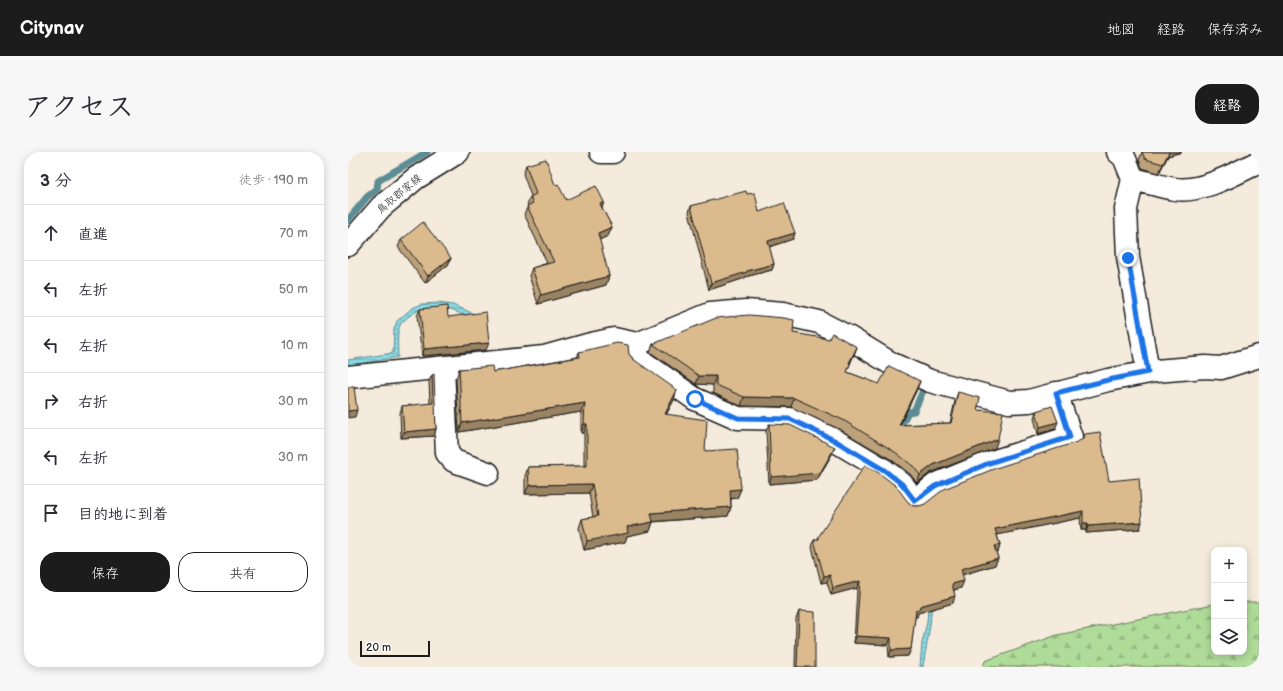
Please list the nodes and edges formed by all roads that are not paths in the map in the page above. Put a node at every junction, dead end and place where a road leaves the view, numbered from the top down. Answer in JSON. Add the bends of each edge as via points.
{"nodes":[{"id":1,"x":458,"y":152,"type":"edge"},
{"id":2,"x":601,"y":152,"type":"edge"},
{"id":3,"x":613,"y":152,"type":"edge"},
{"id":4,"x":1118,"y":152,"type":"edge"},
{"id":5,"x":1259,"y":162,"type":"edge"},
{"id":6,"x":1133,"y":179,"type":"junction"},
{"id":7,"x":348,"y":245,"type":"edge"},
{"id":8,"x":637,"y":344,"type":"junction"},
{"id":9,"x":1259,"y":356,"type":"edge"},
{"id":10,"x":443,"y":368,"type":"junction"},
{"id":11,"x":1148,"y":372,"type":"junction"},
{"id":12,"x":348,"y":377,"type":"edge"},
{"id":13,"x":1056,"y":393,"type":"junction"},
{"id":14,"x":488,"y":473,"type":"dead end"}],
"edges":[{"from":1,"to":7,"type":"street","name":"鳥取郡家線","via":[[416,178],[381,207]]},
{"from":2,"to":3,"type":"street"},
{"from":4,"to":6,"type":"street","via":[[1124,157]]},
{"from":5,"to":6,"type":"street","via":[[1211,183],[1192,188],[1176,189]]},
{"from":6,"to":11,"type":"street","via":[[1126,209],[1128,258]]},
{"from":8,"to":10,"type":"street","via":[[614,339],[544,357]]},
{"from":8,"to":13,"type":"street","via":[[710,314],[746,311],[783,314],[819,322],[892,364],[930,382],[1009,402],[1029,401]]},
{"from":8,"to":13,"type":"street","via":[[637,358],[695,399],[738,418],[790,419],[834,440],[884,470],[902,484],[915,501],[935,486],[989,463],[1070,437]]},
{"from":9,"to":11,"type":"street","via":[[1221,368]]},
{"from":10,"to":12,"type":"street"},
{"from":10,"to":14,"type":"street","via":[[447,453],[454,461]]},
{"from":11,"to":13,"type":"street"}]}
